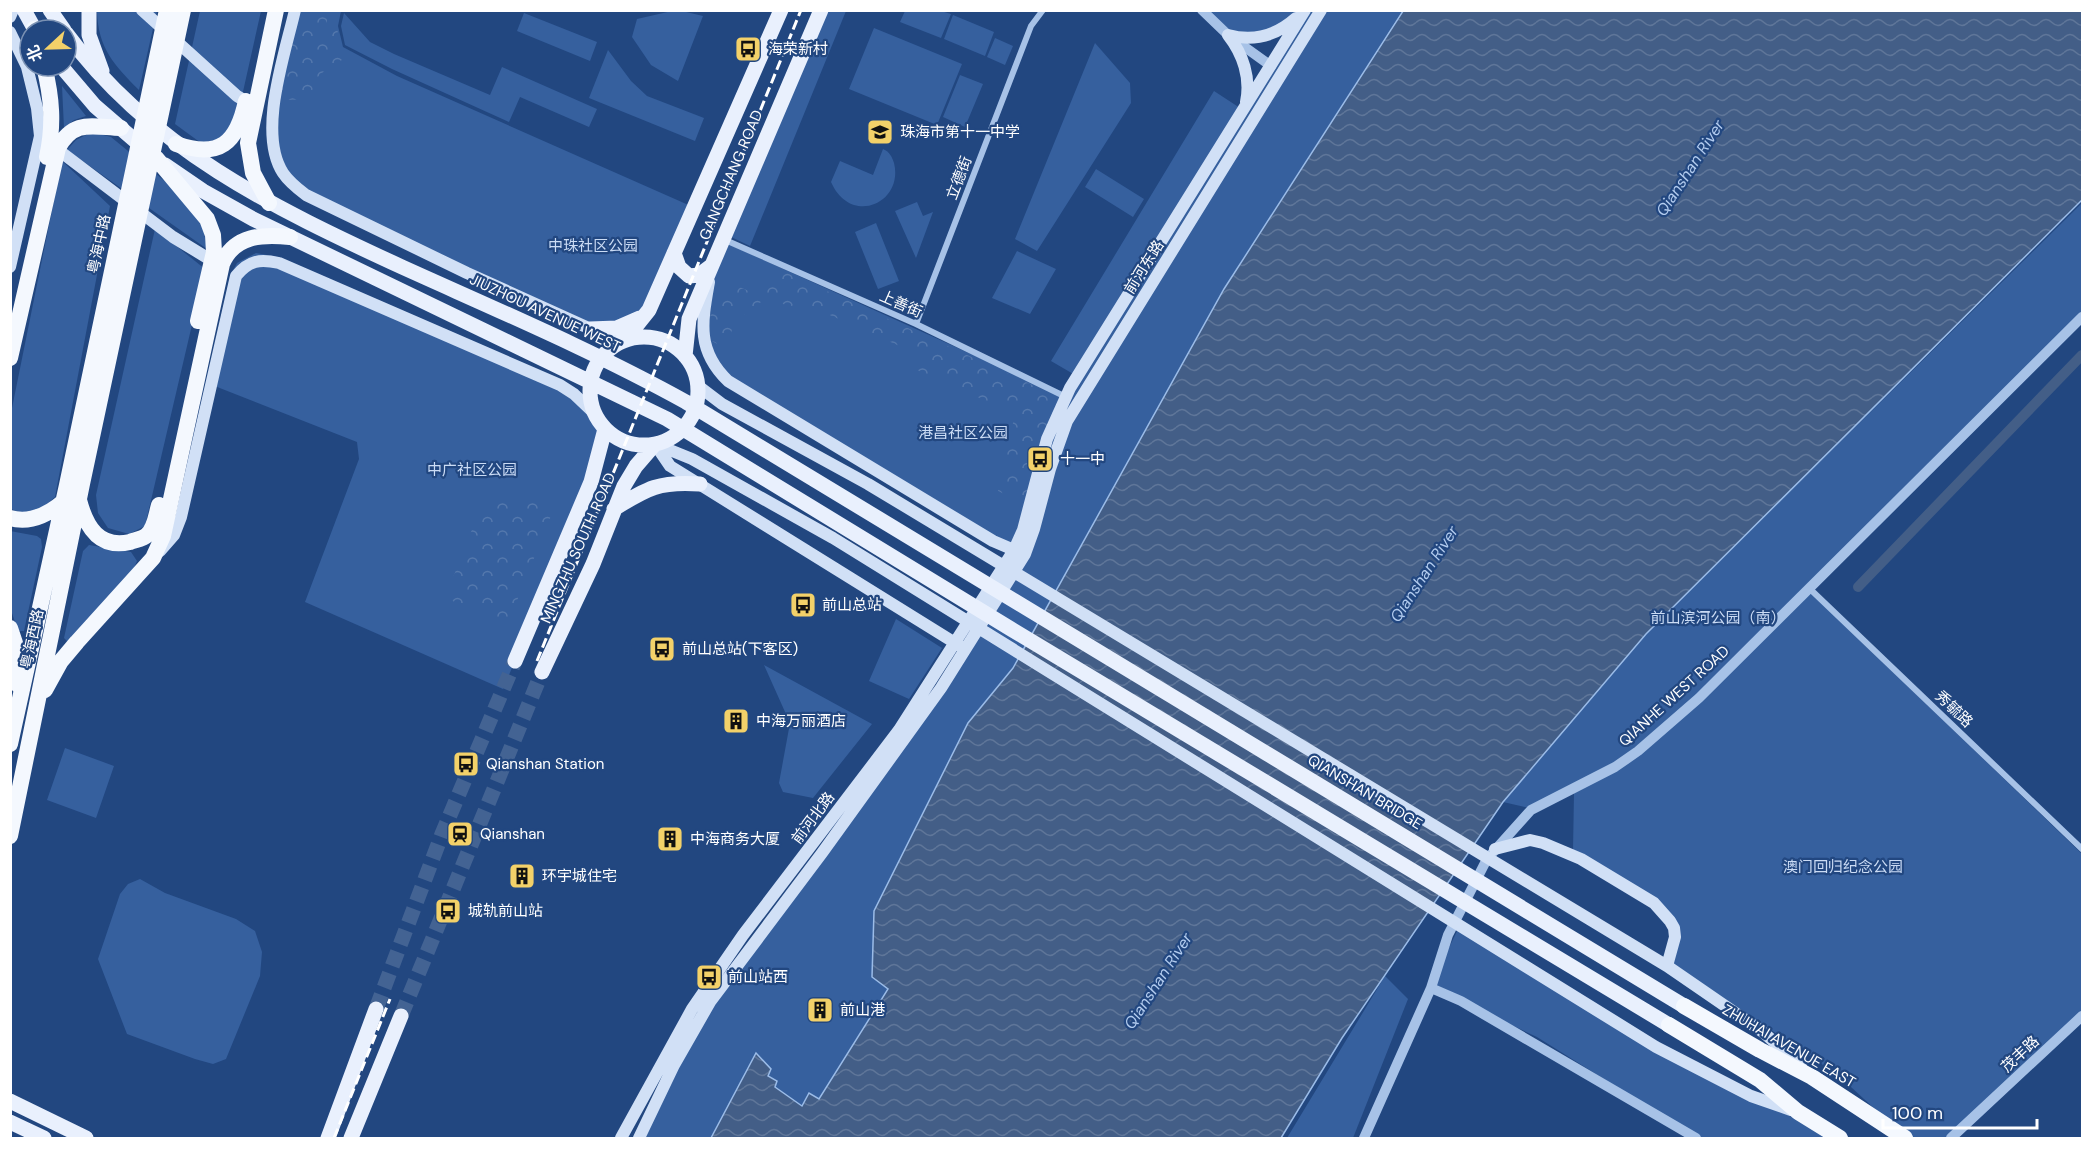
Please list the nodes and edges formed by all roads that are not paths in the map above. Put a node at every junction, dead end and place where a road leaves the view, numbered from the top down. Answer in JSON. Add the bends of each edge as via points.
{"nodes":[{"id":1,"x":13,"y":10,"type":"edge"},
{"id":2,"x":89,"y":10,"type":"edge"},
{"id":3,"x":142,"y":10,"type":"edge"},
{"id":4,"x":166,"y":10,"type":"edge"},
{"id":5,"x":183,"y":10,"type":"edge"},
{"id":6,"x":266,"y":10,"type":"edge"},
{"id":7,"x":276,"y":10,"type":"edge"},
{"id":8,"x":295,"y":10,"type":"edge"},
{"id":9,"x":781,"y":10,"type":"edge"},
{"id":10,"x":821,"y":10,"type":"edge"},
{"id":11,"x":1043,"y":10,"type":"edge"},
{"id":12,"x":1202,"y":10,"type":"edge"},
{"id":13,"x":1304,"y":10,"type":"edge"},
{"id":14,"x":1321,"y":10,"type":"edge"},
{"id":15,"x":10,"y":17,"type":"edge"},
{"id":16,"x":10,"y":32,"type":"edge"},
{"id":17,"x":1228,"y":35,"type":"junction"},
{"id":18,"x":78,"y":47,"type":"edge"},
{"id":19,"x":1271,"y":66,"type":"junction"},
{"id":20,"x":47,"y":78,"type":"edge"},
{"id":21,"x":72,"y":78,"type":"edge"},
{"id":22,"x":105,"y":80,"type":"junction"},
{"id":23,"x":253,"y":95,"type":"junction"},
{"id":24,"x":1244,"y":109,"type":"junction"},
{"id":25,"x":271,"y":121,"type":"junction"},
{"id":26,"x":121,"y":128,"type":"junction"},
{"id":27,"x":40,"y":136,"type":"junction"},
{"id":28,"x":176,"y":144,"type":"junction"},
{"id":29,"x":156,"y":158,"type":"junction"},
{"id":30,"x":50,"y":162,"type":"junction"},
{"id":31,"x":268,"y":203,"type":"junction"},
{"id":32,"x":290,"y":237,"type":"junction"},
{"id":33,"x":723,"y":239,"type":"junction"},
{"id":34,"x":674,"y":253,"type":"junction"},
{"id":35,"x":712,"y":264,"type":"junction"},
{"id":36,"x":10,"y":267,"type":"edge"},
{"id":37,"x":236,"y":276,"type":"junction"},
{"id":38,"x":212,"y":285,"type":"junction"},
{"id":39,"x":649,"y":310,"type":"junction"},
{"id":40,"x":2082,"y":317,"type":"edge"},
{"id":41,"x":10,"y":318,"type":"edge"},
{"id":42,"x":916,"y":324,"type":"junction"},
{"id":43,"x":590,"y":329,"type":"junction"},
{"id":44,"x":625,"y":340,"type":"junction"},
{"id":45,"x":685,"y":356,"type":"junction"},
{"id":46,"x":10,"y":358,"type":"edge"},
{"id":47,"x":698,"y":385,"type":"junction"},
{"id":48,"x":1066,"y":396,"type":"junction"},
{"id":49,"x":595,"y":414,"type":"junction"},
{"id":50,"x":605,"y":429,"type":"junction"},
{"id":51,"x":655,"y":444,"type":"junction"},
{"id":52,"x":700,"y":484,"type":"junction"},
{"id":53,"x":73,"y":493,"type":"junction"},
{"id":54,"x":614,"y":509,"type":"junction"},
{"id":55,"x":10,"y":518,"type":"edge"},
{"id":56,"x":1020,"y":552,"type":"junction"},
{"id":57,"x":153,"y":558,"type":"junction"},
{"id":58,"x":1809,"y":588,"type":"junction"},
{"id":59,"x":1027,"y":609,"type":"joint"},
{"id":60,"x":10,"y":628,"type":"edge"},
{"id":61,"x":960,"y":646,"type":"junction"},
{"id":62,"x":515,"y":661,"type":"tunnel mouth"},
{"id":63,"x":542,"y":672,"type":"tunnel mouth"},
{"id":64,"x":29,"y":703,"type":"junction"},
{"id":65,"x":10,"y":744,"type":"edge"},
{"id":66,"x":10,"y":836,"type":"edge"},
{"id":67,"x":1495,"y":849,"type":"junction"},
{"id":68,"x":2082,"y":849,"type":"edge"},
{"id":69,"x":1667,"y":966,"type":"junction"},
{"id":70,"x":1431,"y":988,"type":"junction"},
{"id":71,"x":1684,"y":1006,"type":"joint"},
{"id":72,"x":376,"y":1009,"type":"tunnel mouth"},
{"id":73,"x":401,"y":1016,"type":"tunnel mouth"},
{"id":74,"x":2082,"y":1016,"type":"edge"},
{"id":75,"x":1669,"y":1025,"type":"joint"},
{"id":76,"x":1812,"y":1077,"type":"junction"},
{"id":77,"x":10,"y":1101,"type":"edge"},
{"id":78,"x":1798,"y":1112,"type":"junction"},
{"id":79,"x":10,"y":1122,"type":"edge"},
{"id":80,"x":44,"y":1138,"type":"edge"},
{"id":81,"x":86,"y":1138,"type":"edge"},
{"id":82,"x":328,"y":1138,"type":"edge"},
{"id":83,"x":351,"y":1138,"type":"edge"},
{"id":84,"x":621,"y":1138,"type":"edge"},
{"id":85,"x":639,"y":1138,"type":"edge"},
{"id":86,"x":1364,"y":1138,"type":"edge"},
{"id":87,"x":1696,"y":1138,"type":"edge"},
{"id":88,"x":1840,"y":1138,"type":"edge"},
{"id":89,"x":1905,"y":1138,"type":"edge"},
{"id":90,"x":1951,"y":1138,"type":"edge"}],
"edges":[{"from":1,"to":15,"type":"main road"},
{"from":2,"to":22,"type":"main road","via":[[89,35]]},
{"from":3,"to":25,"type":"main road","via":[[237,96]]},
{"from":4,"to":53,"type":"highway","name":"粤海中路"},
{"from":5,"to":53,"type":"highway"},
{"from":6,"to":23,"type":"highway"},
{"from":7,"to":23,"type":"highway"},
{"from":8,"to":25,"type":"main road"},
{"from":9,"to":34,"type":"main road","name":"GANGCHANG ROAD"},
{"from":10,"to":33,"type":"main road","name":"GANGCHANG ROAD"},
{"from":11,"to":42,"type":"street","name":"立德街","via":[[1031,26]]},
{"from":12,"to":17,"type":"street"},
{"from":13,"to":17,"type":"main road","via":[[1286,27],[1270,34],[1241,38]]},
{"from":13,"to":19,"type":"main road","name":"前河东路"},
{"from":14,"to":56,"type":"main road","name":"前河东路","via":[[1067,421],[1034,529]]},
{"from":16,"to":27,"type":"main road","via":[[27,67]]},
{"from":17,"to":19,"type":"street"},
{"from":17,"to":24,"type":"main road","via":[[1237,46],[1247,76]]},
{"from":18,"to":22,"type":"main road","name":"JIUZHOU AVENUE WEST"},
{"from":19,"to":24,"type":"main road","name":"前河东路"},
{"from":20,"to":30,"type":"highway","via":[[53,119]]},
{"from":21,"to":26,"type":"main road","via":[[95,106]]},
{"from":22,"to":28,"type":"main road","name":"JIUZHOU AVENUE WEST"},
{"from":23,"to":28,"type":"highway","via":[[227,143],[206,150]]},
{"from":23,"to":31,"type":"highway","via":[[249,157]]},
{"from":24,"to":48,"type":"main road","name":"前河东路"},
{"from":25,"to":43,"type":"main road","via":[[272,142],[283,172],[306,195]]},
{"from":26,"to":29,"type":"main road"},
{"from":26,"to":30,"type":"highway","via":[[72,130],[64,136]]},
{"from":27,"to":36,"type":"main road"},
{"from":27,"to":37,"type":"main road","via":[[174,237]]},
{"from":28,"to":31,"type":"main road","name":"JIUZHOU AVENUE WEST"},
{"from":29,"to":32,"type":"main road","via":[[203,191]]},
{"from":29,"to":38,"type":"highway","via":[[211,227],[215,244]]},
{"from":30,"to":41,"type":"highway"},
{"from":30,"to":46,"type":"highway"},
{"from":31,"to":59,"type":"main road","name":"JIUZHOU AVENUE WEST","via":[[634,373]]},
{"from":32,"to":38,"type":"highway","via":[[259,236],[238,243],[225,258]]},
{"from":32,"to":75,"type":"main road","via":[[667,419]]},
{"from":33,"to":35,"type":"main road","name":"GANGCHANG ROAD"},
{"from":33,"to":42,"type":"street","name":"上善街"},
{"from":34,"to":35,"type":"main road","via":[[679,267],[689,276],[699,275]]},
{"from":34,"to":39,"type":"main road","name":"GANGCHANG ROAD"},
{"from":35,"to":45,"type":"main road","name":"GANGCHANG ROAD","via":[[689,319]]},
{"from":35,"to":56,"type":"main road","via":[[704,314],[705,345],[716,370],[728,381],[993,541]]},
{"from":37,"to":49,"type":"main road","via":[[244,266],[264,260],[279,263],[560,385]]},
{"from":37,"to":57,"type":"main road","via":[[181,517],[174,535]]},
{"from":38,"to":53,"type":"highway","via":[[153,526],[146,536],[136,540],[113,544],[101,540]]},
{"from":38,"to":57,"type":"highway","via":[[163,536]]},
{"from":39,"to":43,"type":"main road","via":[[628,325]]},
{"from":39,"to":44,"type":"main road","name":"GANGCHANG ROAD"},
{"from":40,"to":58,"type":"street","name":"QIANHE WEST ROAD"},
{"from":42,"to":48,"type":"street","name":"上善街"},
{"from":43,"to":44,"type":"main road"},
{"from":44,"to":45,"type":"main road","via":[[658,339]]},
{"from":44,"to":49,"type":"main road","via":[[609,349],[591,379],[590,397]]},
{"from":45,"to":47,"type":"main road"},
{"from":47,"to":51,"type":"main road","via":[[692,416],[670,439]]},
{"from":47,"to":69,"type":"main road","via":[[740,414],[868,484]]},
{"from":48,"to":56,"type":"main road","name":"前河东路","via":[[1047,438]]},
{"from":49,"to":50,"type":"main road"},
{"from":50,"to":51,"type":"main road","via":[[620,440],[637,445]]},
{"from":50,"to":62,"type":"main road","name":"MINGZHU SOUTH ROAD","via":[[591,482]]},
{"from":51,"to":52,"type":"main road","via":[[670,466]]},
{"from":51,"to":54,"type":"main road","name":"MINGZHU SOUTH ROAD","via":[[636,466]]},
{"from":51,"to":78,"type":"main road","via":[[692,459],[833,538],[1656,1047],[1751,1096]]},
{"from":52,"to":54,"type":"main road","via":[[663,484],[642,491]]},
{"from":52,"to":61,"type":"main road"},
{"from":53,"to":55,"type":"highway","via":[[36,518]]},
{"from":53,"to":64,"type":"highway","name":"粤海西路"},
{"from":54,"to":63,"type":"main road","name":"MINGZHU SOUTH ROAD","via":[[593,564]]},
{"from":56,"to":61,"type":"main road","name":"前河北路"},
{"from":57,"to":64,"type":"highway"},
{"from":58,"to":67,"type":"street","name":"QIANHE WEST ROAD","via":[[1699,698],[1638,751],[1531,810]]},
{"from":58,"to":68,"type":"street","name":"秀毓路"},
{"from":59,"to":71,"type":"main road","name":"QIANSHAN BRIDGE"},
{"from":60,"to":64,"type":"highway"},
{"from":61,"to":84,"type":"main road","name":"前河北路","via":[[692,1009]]},
{"from":61,"to":85,"type":"main road","name":"前河北路","via":[[941,688],[710,1002]]},
{"from":64,"to":65,"type":"highway","name":"粤海西路"},
{"from":64,"to":66,"type":"highway","name":"粤海西路"},
{"from":67,"to":69,"type":"main road","via":[[1530,840],[1543,843],[1581,859],[1654,903],[1674,928]]},
{"from":67,"to":70,"type":"street","name":"QIANHE WEST ROAD","via":[[1448,935]]},
{"from":69,"to":76,"type":"main road","via":[[1763,1032]]},
{"from":70,"to":86,"type":"street","name":"QIANHE WEST ROAD"},
{"from":70,"to":87,"type":"street","via":[[1461,1001]]},
{"from":71,"to":76,"type":"highway","name":"ZHUHAI AVENUE EAST"},
{"from":72,"to":82,"type":"main road"},
{"from":73,"to":83,"type":"main road"},
{"from":74,"to":90,"type":"street","name":"茂丰路"},
{"from":75,"to":78,"type":"highway","via":[[1760,1080]]},
{"from":76,"to":89,"type":"highway","name":"ZHUHAI AVENUE EAST"},
{"from":77,"to":81,"type":"main road"},
{"from":78,"to":88,"type":"highway"},
{"from":79,"to":80,"type":"main road"}]}
